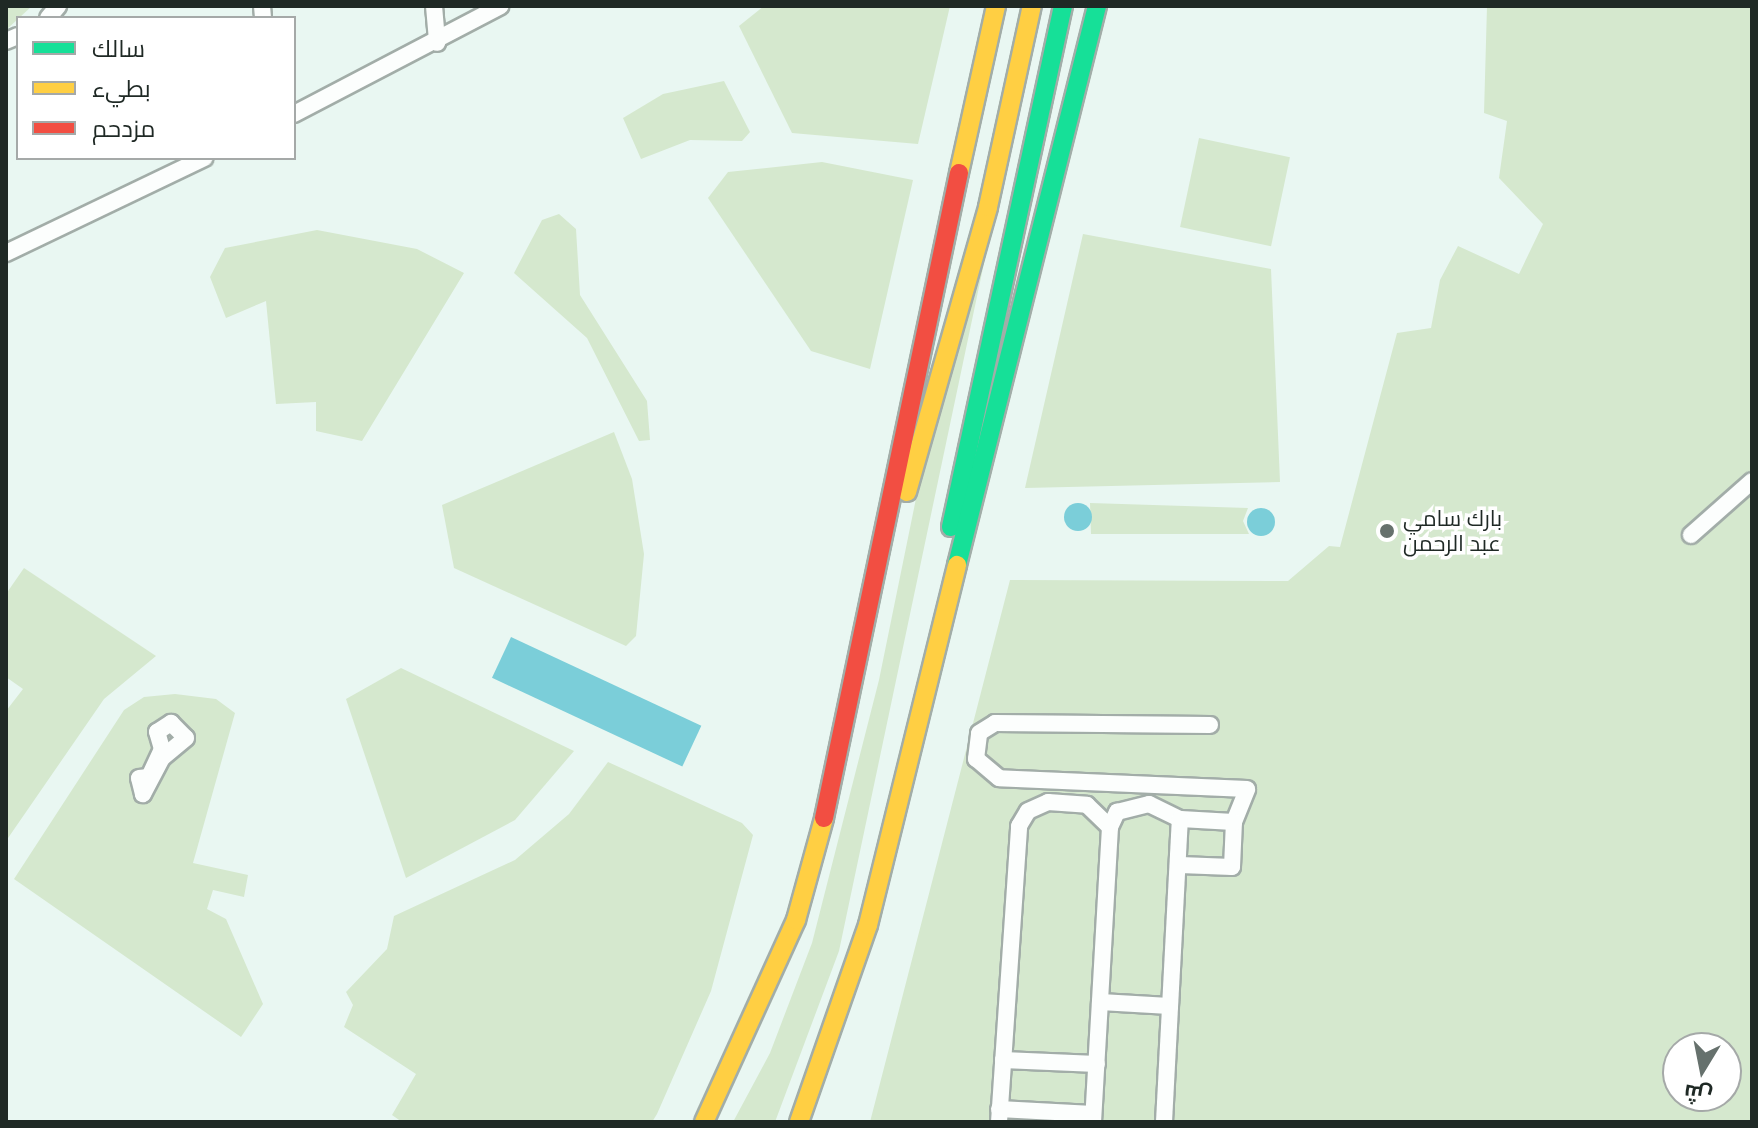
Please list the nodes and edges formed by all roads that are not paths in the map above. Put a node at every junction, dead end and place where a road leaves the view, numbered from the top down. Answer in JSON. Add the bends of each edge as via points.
{"nodes":[{"id":1,"x":434,"y":6,"type":"edge"},
{"id":2,"x":501,"y":6,"type":"edge"},
{"id":3,"x":996,"y":6,"type":"edge"},
{"id":4,"x":1032,"y":6,"type":"edge"},
{"id":5,"x":1063,"y":6,"type":"edge"},
{"id":6,"x":1097,"y":6,"type":"edge"},
{"id":7,"x":437,"y":43,"type":"junction"},
{"id":8,"x":296,"y":113,"type":"edge"},
{"id":9,"x":200,"y":160,"type":"edge"},
{"id":10,"x":6,"y":253,"type":"edge"},
{"id":11,"x":1752,"y":481,"type":"edge"},
{"id":12,"x":1691,"y":535,"type":"dead end"},
{"id":13,"x":867,"y":642,"type":"junction"},
{"id":14,"x":929,"y":655,"type":"junction"},
{"id":15,"x":1210,"y":725,"type":"dead end"},
{"id":16,"x":162,"y":749,"type":"joint"},
{"id":17,"x":1180,"y":819,"type":"junction"},
{"id":18,"x":1234,"y":822,"type":"junction"},
{"id":19,"x":1110,"y":827,"type":"junction"},
{"id":20,"x":1180,"y":865,"type":"junction"},
{"id":21,"x":1100,"y":1002,"type":"junction"},
{"id":22,"x":1170,"y":1006,"type":"junction"},
{"id":23,"x":1003,"y":1060,"type":"junction"},
{"id":24,"x":1097,"y":1064,"type":"junction"},
{"id":25,"x":999,"y":1116,"type":"edge"},
{"id":26,"x":1093,"y":1118,"type":"edge"},
{"id":27,"x":704,"y":1122,"type":"edge"},
{"id":28,"x":799,"y":1122,"type":"edge"},
{"id":29,"x":1164,"y":1122,"type":"edge"},
{"id":30,"x":1173,"y":1122,"type":"edge"}],
"edges":[{"from":1,"to":7,"type":"street"},
{"from":2,"to":7,"type":"street"},
{"from":3,"to":13,"type":"highway","via":[[893,466]]},
{"from":4,"to":13,"type":"highway","via":[[988,207]]},
{"from":5,"to":14,"type":"highway"},
{"from":6,"to":14,"type":"highway","via":[[980,489]]},
{"from":7,"to":8,"type":"street"},
{"from":9,"to":10,"type":"street"},
{"from":11,"to":12,"type":"street"},
{"from":13,"to":27,"type":"highway","via":[[796,920]]},
{"from":14,"to":28,"type":"highway","via":[[868,925]]},
{"from":15,"to":18,"type":"street","via":[[995,723],[979,733],[976,759],[999,778],[1247,789]]},
{"from":16,"to":16,"type":"street","via":[[163,726],[181,727],[181,749],[162,758],[143,794],[139,778],[149,777]]},
{"from":17,"to":18,"type":"street"},
{"from":17,"to":19,"type":"street","via":[[1171,809],[1130,804]]},
{"from":17,"to":20,"type":"street"},
{"from":18,"to":20,"type":"street","via":[[1232,867]]},
{"from":19,"to":21,"type":"street"},
{"from":19,"to":23,"type":"street","via":[[1087,805],[1048,802],[1028,811],[1019,826]]},
{"from":20,"to":22,"type":"street"},
{"from":21,"to":22,"type":"street"},
{"from":21,"to":24,"type":"street"},
{"from":22,"to":29,"type":"street"},
{"from":23,"to":24,"type":"street"},
{"from":23,"to":25,"type":"street"},
{"from":24,"to":26,"type":"street"},
{"from":25,"to":26,"type":"street"},
{"from":29,"to":30,"type":"street"}]}
